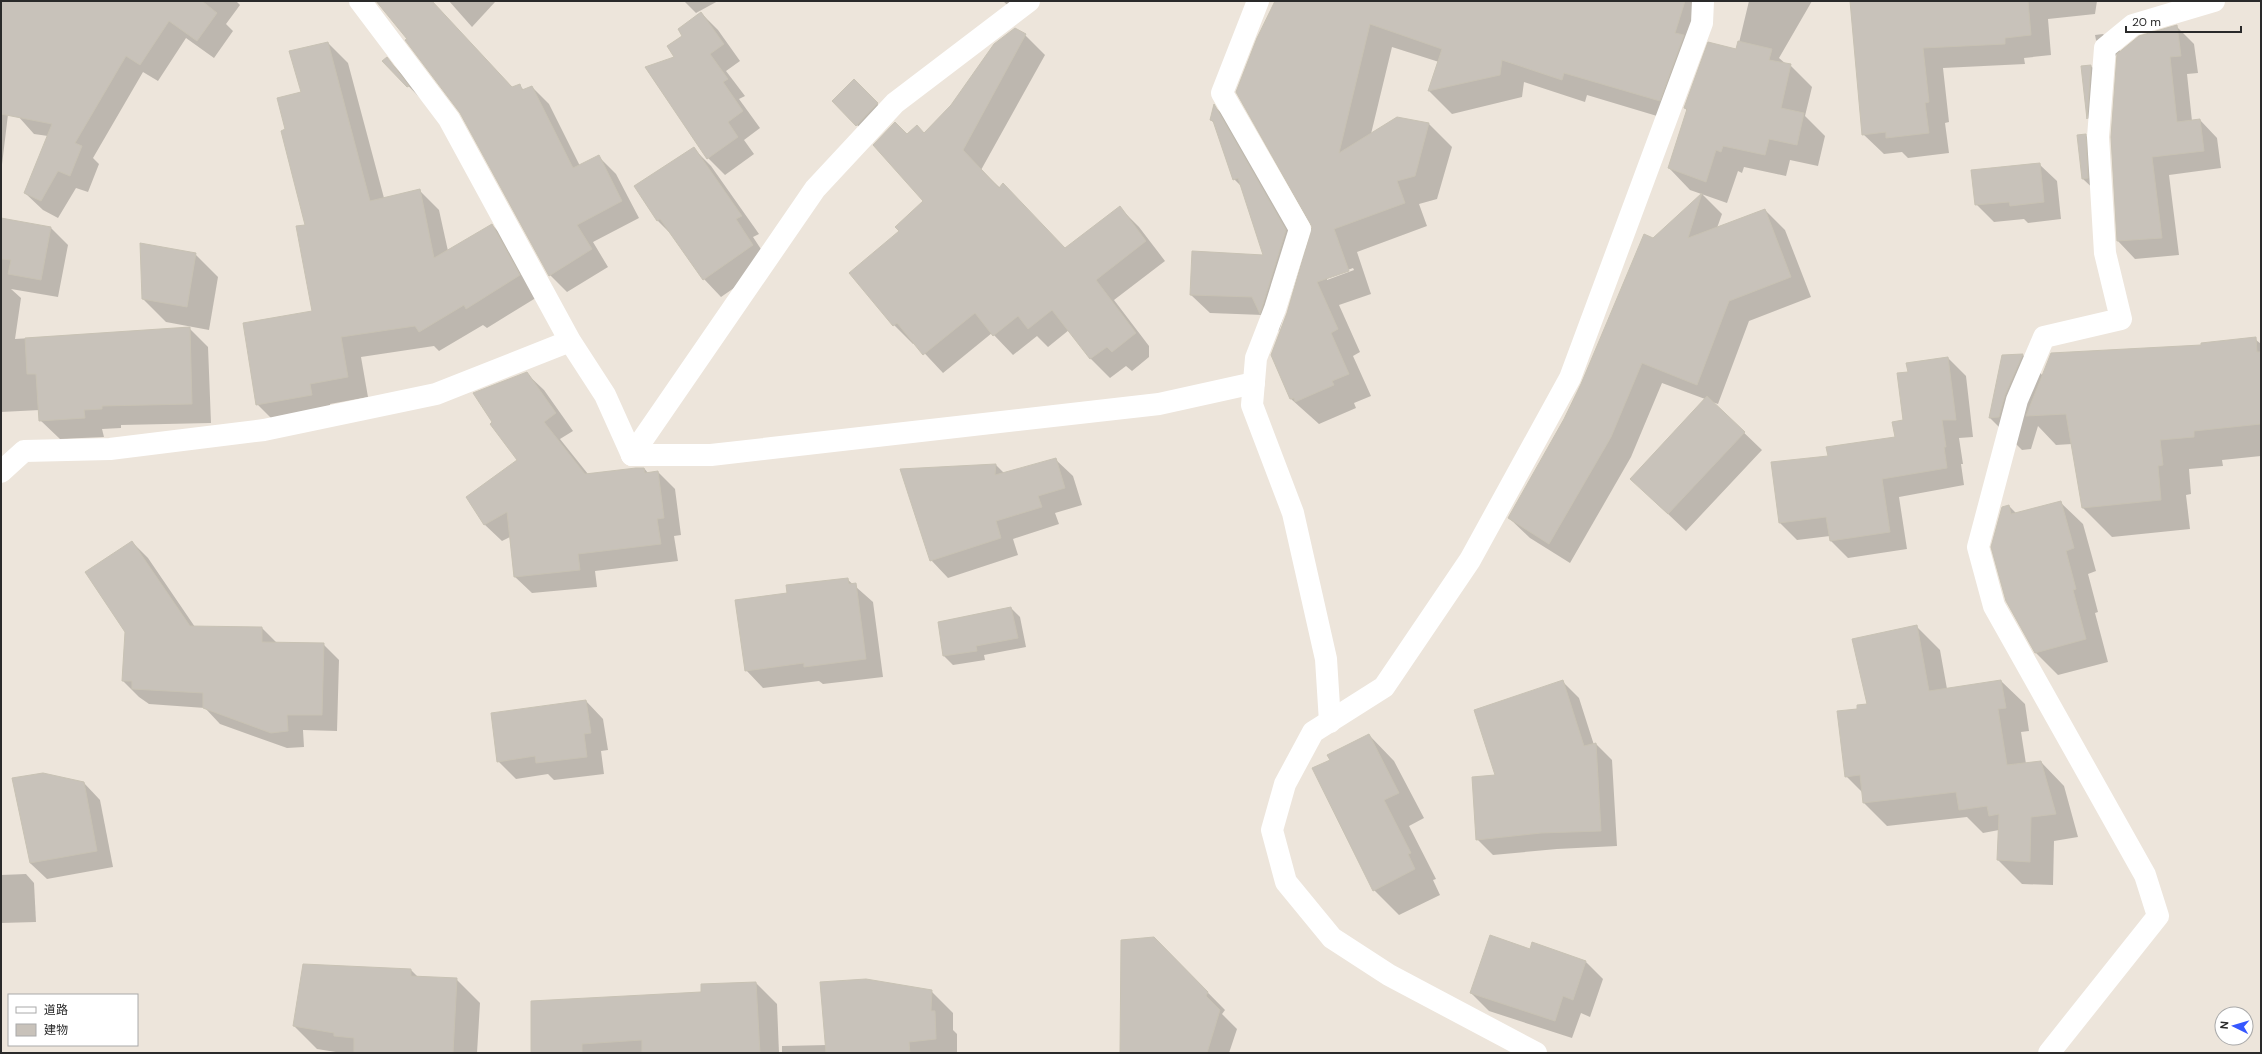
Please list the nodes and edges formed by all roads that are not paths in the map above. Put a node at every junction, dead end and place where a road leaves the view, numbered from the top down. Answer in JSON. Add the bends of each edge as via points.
{"nodes":[{"id":1,"x":360,"y":1,"type":"edge"},
{"id":2,"x":1030,"y":1,"type":"edge"},
{"id":3,"x":1258,"y":1,"type":"edge"},
{"id":4,"x":1703,"y":1,"type":"edge"},
{"id":5,"x":2214,"y":1,"type":"edge"},
{"id":6,"x":570,"y":342,"type":"junction"},
{"id":7,"x":1254,"y":383,"type":"junction"},
{"id":8,"x":632,"y":455,"type":"junction"},
{"id":9,"x":1,"y":472,"type":"edge"},
{"id":10,"x":1330,"y":722,"type":"junction"},
{"id":11,"x":1536,"y":1053,"type":"edge"},
{"id":12,"x":2049,"y":1053,"type":"edge"}],
"edges":[{"from":1,"to":6,"type":"street","via":[[449,118]]},
{"from":2,"to":8,"type":"street","via":[[895,103],[815,189]]},
{"from":3,"to":7,"type":"street","via":[[1222,93],[1300,229],[1275,309],[1256,358]]},
{"from":4,"to":10,"type":"street","via":[[1702,23],[1570,378],[1470,560],[1384,687]]},
{"from":5,"to":12,"type":"street","via":[[2133,25],[2105,48],[2098,137],[2105,253],[2121,319],[2044,338],[2017,400],[1978,547],[1994,606],[2145,876],[2158,916]]},
{"from":6,"to":8,"type":"street","via":[[605,395]]},
{"from":6,"to":9,"type":"street","via":[[436,394],[264,430],[110,449],[24,450]]},
{"from":7,"to":8,"type":"street","via":[[1159,404],[712,454]]},
{"from":7,"to":10,"type":"street","via":[[1252,405],[1297,528],[1326,659]]},
{"from":10,"to":11,"type":"street","via":[[1313,732],[1309,738],[1285,784],[1272,830],[1286,882],[1332,938],[1390,975]]}]}
